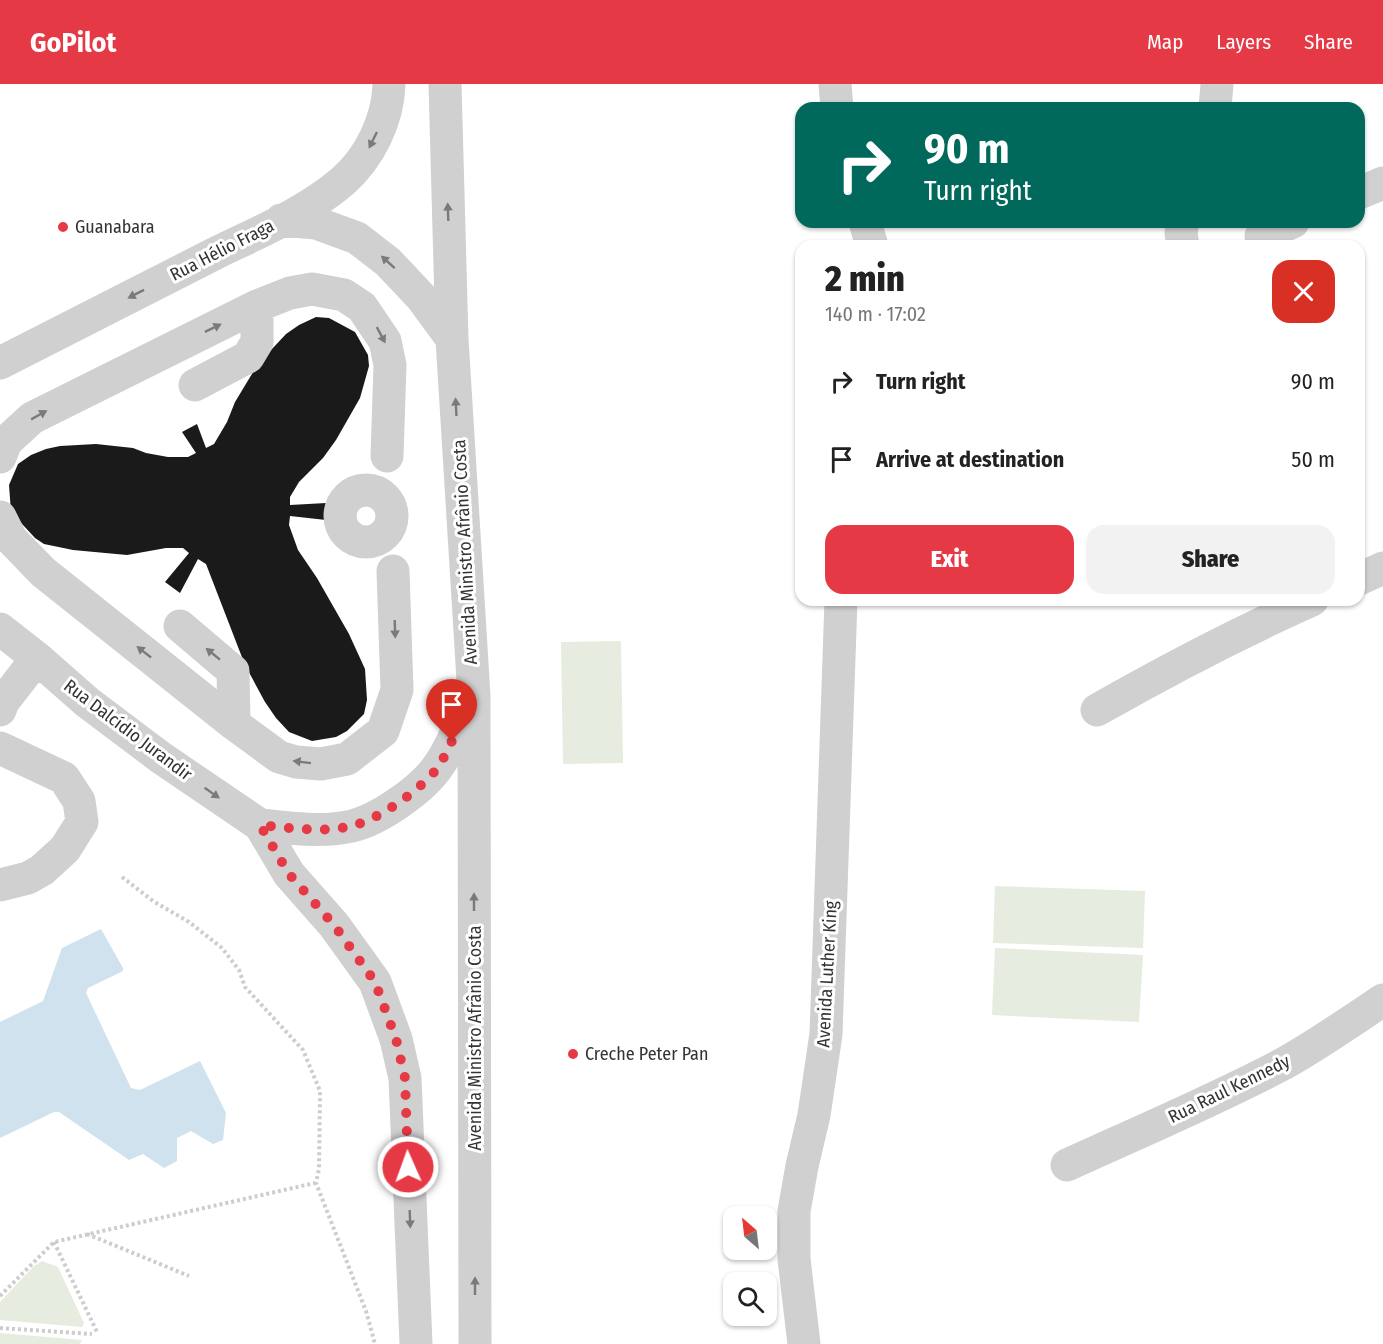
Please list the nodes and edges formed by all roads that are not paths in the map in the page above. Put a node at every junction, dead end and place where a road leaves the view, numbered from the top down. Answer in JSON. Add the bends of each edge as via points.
{"nodes":[{"id":1,"x":388,"y":84,"type":"edge"},
{"id":2,"x":445,"y":84,"type":"edge"},
{"id":3,"x":835,"y":84,"type":"edge"},
{"id":4,"x":1217,"y":84,"type":"edge"},
{"id":5,"x":836,"y":102,"type":"edge"},
{"id":6,"x":1216,"y":102,"type":"edge"},
{"id":7,"x":1383,"y":183,"type":"edge"},
{"id":8,"x":1365,"y":190,"type":"edge"},
{"id":9,"x":281,"y":220,"type":"junction"},
{"id":10,"x":1278,"y":228,"type":"edge"},
{"id":11,"x":1260,"y":235,"type":"edge"},
{"id":12,"x":257,"y":306,"type":"junction"},
{"id":13,"x":452,"y":339,"type":"junction"},
{"id":14,"x":0,"y":363,"type":"edge"},
{"id":15,"x":195,"y":385,"type":"dead end"},
{"id":16,"x":387,"y":456,"type":"junction"},
{"id":17,"x":0,"y":457,"type":"edge"},
{"id":18,"x":355,"y":492,"type":"junction"},
{"id":19,"x":0,"y":517,"type":"edge"},
{"id":20,"x":380,"y":523,"type":"junction"},
{"id":21,"x":1383,"y":568,"type":"edge"},
{"id":22,"x":1365,"y":576,"type":"edge"},
{"id":23,"x":841,"y":606,"type":"edge"},
{"id":24,"x":1299,"y":606,"type":"edge"},
{"id":25,"x":180,"y":627,"type":"dead end"},
{"id":26,"x":0,"y":629,"type":"edge"},
{"id":27,"x":37,"y":658,"type":"junction"},
{"id":28,"x":474,"y":696,"type":"junction"},
{"id":29,"x":0,"y":710,"type":"edge"},
{"id":30,"x":1097,"y":710,"type":"dead end"},
{"id":31,"x":234,"y":724,"type":"junction"},
{"id":32,"x":0,"y":748,"type":"edge"},
{"id":33,"x":260,"y":825,"type":"junction"},
{"id":34,"x":0,"y":885,"type":"edge"},
{"id":35,"x":1383,"y":1000,"type":"edge"},
{"id":36,"x":1067,"y":1165,"type":"dead end"},
{"id":37,"x":416,"y":1344,"type":"edge"},
{"id":38,"x":475,"y":1344,"type":"edge"},
{"id":39,"x":804,"y":1344,"type":"edge"}],
"edges":[{"from":1,"to":9,"type":"street","one_way":true,"via":[[380,128],[365,157],[327,193]]},
{"from":13,"to":2,"type":"street","name":"Avenida Ministro Afrânio Costa","one_way":true},
{"from":3,"to":5,"type":"street"},
{"from":4,"to":6,"type":"street"},
{"from":7,"to":8,"type":"street"},
{"from":13,"to":9,"type":"street","name":"Rua Hélio Fraga","one_way":true,"via":[[422,298],[388,262],[357,238],[316,223]]},
{"from":9,"to":14,"type":"street","name":"Rua Hélio Fraga","one_way":true},
{"from":10,"to":11,"type":"street"},
{"from":12,"to":15,"type":"street","via":[[257,342],[248,357]]},
{"from":12,"to":16,"type":"street","one_way":true,"via":[[312,289],[344,295],[362,307],[385,341],[390,365]]},
{"from":17,"to":12,"type":"street","one_way":true,"via":[[6,442],[32,418]]},
{"from":28,"to":13,"type":"street","name":"Avenida Ministro Afrânio Costa","one_way":true},
{"from":16,"to":18,"type":"street"},
{"from":16,"to":20,"type":"street"},
{"from":18,"to":20,"type":"street","via":[[371,490]]},
{"from":18,"to":20,"type":"street","via":[[340,513],[344,530],[350,536]]},
{"from":31,"to":19,"type":"street","one_way":true,"via":[[43,572],[11,539]]},
{"from":20,"to":31,"type":"street","one_way":true,"via":[[393,571],[397,690],[383,731],[347,759],[321,764],[279,758]]},
{"from":21,"to":22,"type":"street"},
{"from":23,"to":39,"type":"street","name":"Avenida Luther King","via":[[826,1034],[794,1211],[794,1259]]},
{"from":24,"to":30,"type":"street","via":[[1168,669]]},
{"from":31,"to":25,"type":"street","one_way":true,"via":[[234,671]]},
{"from":26,"to":27,"type":"street","name":"Rua Dalcídio Jurandir"},
{"from":27,"to":29,"type":"street"},
{"from":27,"to":33,"type":"street","name":"Rua Dalcídio Jurandir","one_way":true,"via":[[96,709]]},
{"from":28,"to":33,"type":"street","via":[[439,766],[414,792],[384,812],[353,826],[315,830]]},
{"from":38,"to":28,"type":"street","name":"Avenida Ministro Afrânio Costa","one_way":true},
{"from":32,"to":34,"type":"street","via":[[64,778],[79,801],[82,822],[65,849],[42,870]]},
{"from":33,"to":37,"type":"street","one_way":true,"via":[[289,874],[334,925],[375,982],[396,1039],[405,1078]]},
{"from":35,"to":36,"type":"street","name":"Rua Raul Kennedy","via":[[1284,1063]]}]}
